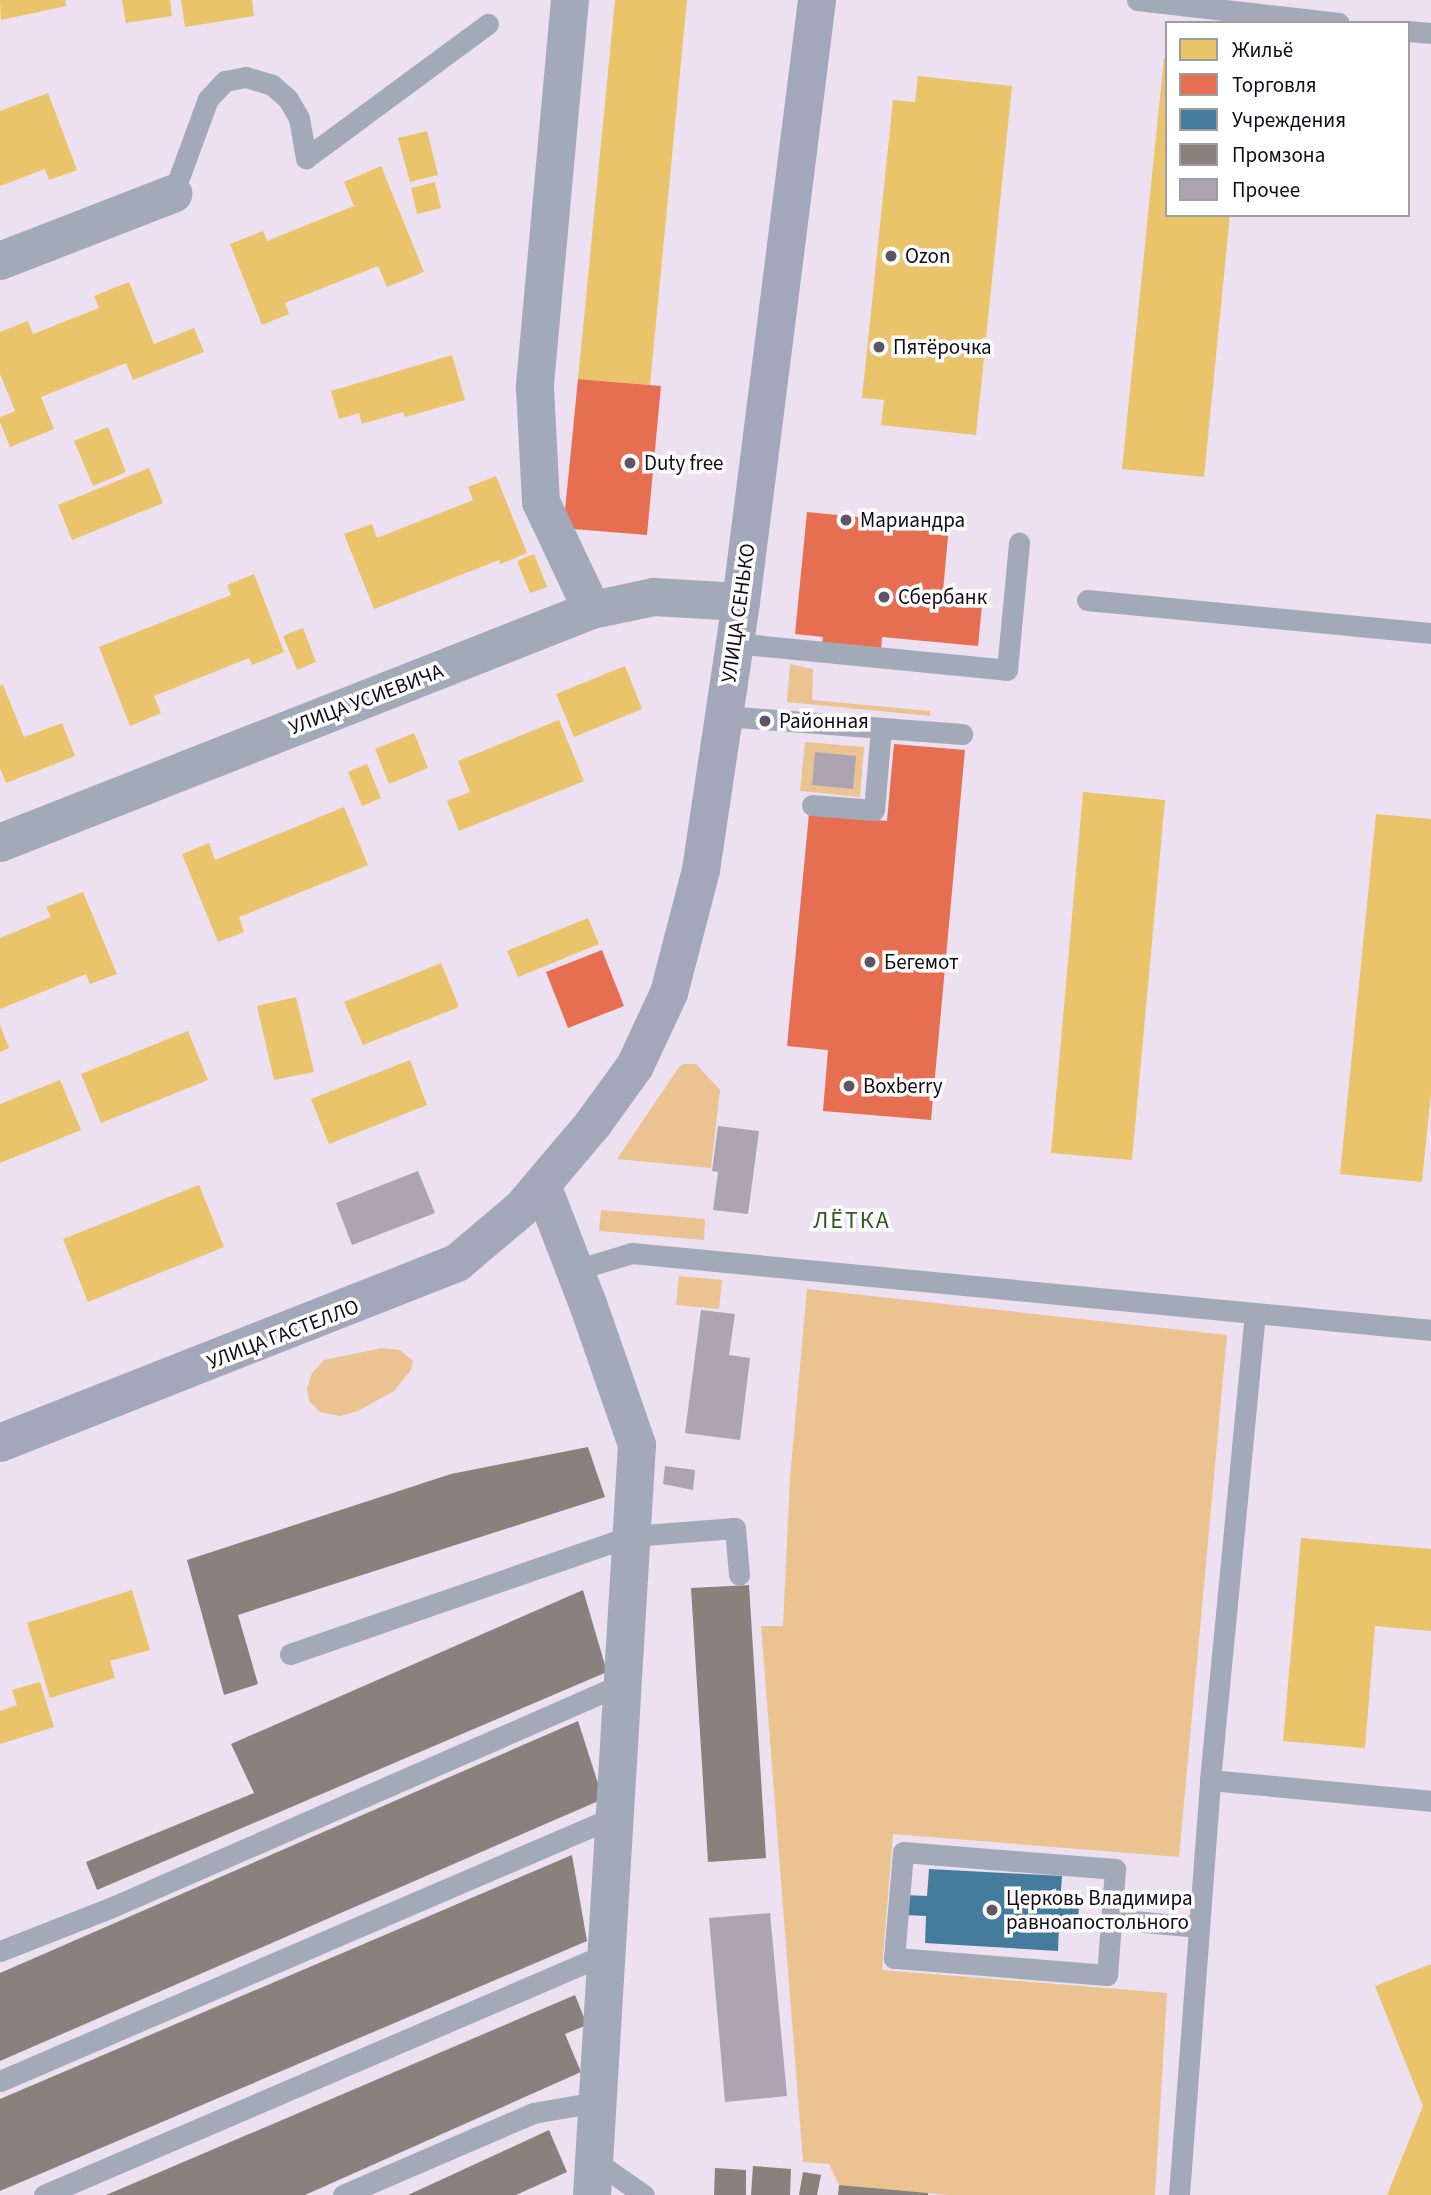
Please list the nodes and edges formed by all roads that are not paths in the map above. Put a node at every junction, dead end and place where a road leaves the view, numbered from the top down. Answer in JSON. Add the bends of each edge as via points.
{"nodes":[{"id":1,"x":570,"y":0,"type":"edge"},
{"id":2,"x":817,"y":0,"type":"edge"},
{"id":3,"x":1138,"y":0,"type":"edge"},
{"id":4,"x":1322,"y":21,"type":"edge"},
{"id":5,"x":488,"y":24,"type":"dead end"},
{"id":6,"x":1410,"y":30,"type":"edge"},
{"id":7,"x":1431,"y":33,"type":"edge"},
{"id":8,"x":173,"y":194,"type":"joint"},
{"id":9,"x":0,"y":261,"type":"edge"},
{"id":10,"x":1019,"y":543,"type":"dead end"},
{"id":11,"x":1087,"y":600,"type":"dead end"},
{"id":12,"x":741,"y":602,"type":"junction"},
{"id":13,"x":592,"y":610,"type":"junction"},
{"id":14,"x":1431,"y":633,"type":"edge"},
{"id":15,"x":734,"y":643,"type":"junction"},
{"id":16,"x":723,"y":716,"type":"junction"},
{"id":17,"x":881,"y":728,"type":"junction"},
{"id":18,"x":962,"y":734,"type":"dead end"},
{"id":19,"x":812,"y":805,"type":"dead end"},
{"id":20,"x":0,"y":843,"type":"edge"},
{"id":21,"x":542,"y":1185,"type":"junction"},
{"id":22,"x":575,"y":1270,"type":"junction"},
{"id":23,"x":1255,"y":1316,"type":"junction"},
{"id":24,"x":1431,"y":1330,"type":"edge"},
{"id":25,"x":0,"y":1443,"type":"edge"},
{"id":26,"x":631,"y":1536,"type":"junction"},
{"id":27,"x":739,"y":1575,"type":"dead end"},
{"id":28,"x":290,"y":1654,"type":"dead end"},
{"id":29,"x":622,"y":1684,"type":"junction"},
{"id":30,"x":1210,"y":1780,"type":"junction"},
{"id":31,"x":1431,"y":1801,"type":"edge"},
{"id":32,"x":614,"y":1817,"type":"junction"},
{"id":33,"x":1111,"y":1919,"type":"junction"},
{"id":34,"x":1199,"y":1927,"type":"junction"},
{"id":35,"x":0,"y":1951,"type":"edge"},
{"id":36,"x":606,"y":1954,"type":"junction"},
{"id":37,"x":0,"y":2081,"type":"edge"},
{"id":38,"x":597,"y":2102,"type":"junction"},
{"id":39,"x":593,"y":2177,"type":"edge"},
{"id":40,"x":44,"y":2195,"type":"edge"},
{"id":41,"x":343,"y":2195,"type":"edge"},
{"id":42,"x":644,"y":2195,"type":"edge"},
{"id":43,"x":1179,"y":2195,"type":"edge"}],
"edges":[{"from":1,"to":13,"type":"street","via":[[535,388],[541,502]]},
{"from":2,"to":12,"type":"street","name":"УЛИЦА СЕНЬКО"},
{"from":3,"to":4,"type":"lane"},
{"from":5,"to":8,"type":"lane","via":[[306,158],[299,118],[288,99],[272,85],[246,76],[225,81],[208,99]]},
{"from":6,"to":7,"type":"lane"},
{"from":8,"to":9,"type":"street"},
{"from":10,"to":15,"type":"lane","via":[[1007,670]]},
{"from":11,"to":14,"type":"lane"},
{"from":12,"to":13,"type":"street","name":"УЛИЦА УСИЕВИЧА","via":[[654,597]]},
{"from":12,"to":15,"type":"street","name":"УЛИЦА СЕНЬКО"},
{"from":13,"to":20,"type":"street","name":"УЛИЦА УСИЕВИЧА"},
{"from":15,"to":16,"type":"street","name":"УЛИЦА СЕНЬКО"},
{"from":16,"to":17,"type":"lane"},
{"from":16,"to":21,"type":"street","name":"УЛИЦА СЕНЬКО","via":[[701,870],[669,993],[635,1066]]},
{"from":17,"to":18,"type":"lane"},
{"from":17,"to":19,"type":"lane","via":[[874,810]]},
{"from":21,"to":22,"type":"street"},
{"from":21,"to":25,"type":"street","name":"УЛИЦА ГАСТЕЛЛО","via":[[457,1263]]},
{"from":22,"to":23,"type":"lane","via":[[632,1253]]},
{"from":22,"to":26,"type":"street","via":[[637,1445]]},
{"from":23,"to":24,"type":"lane"},
{"from":23,"to":30,"type":"lane"},
{"from":26,"to":27,"type":"lane","via":[[735,1528]]},
{"from":26,"to":28,"type":"lane"},
{"from":26,"to":29,"type":"street"},
{"from":29,"to":32,"type":"street"},
{"from":29,"to":35,"type":"lane","via":[[110,1908]]},
{"from":30,"to":31,"type":"lane"},
{"from":30,"to":34,"type":"lane"},
{"from":32,"to":36,"type":"street"},
{"from":32,"to":37,"type":"lane"},
{"from":33,"to":33,"type":"lane","via":[[1107,1975],[894,1958],[903,1852],[1115,1869]]},
{"from":33,"to":34,"type":"lane"},
{"from":34,"to":43,"type":"lane"},
{"from":36,"to":38,"type":"street"},
{"from":36,"to":40,"type":"lane"},
{"from":38,"to":39,"type":"street"},
{"from":38,"to":41,"type":"lane","via":[[533,2113]]},
{"from":39,"to":42,"type":"lane"}]}
